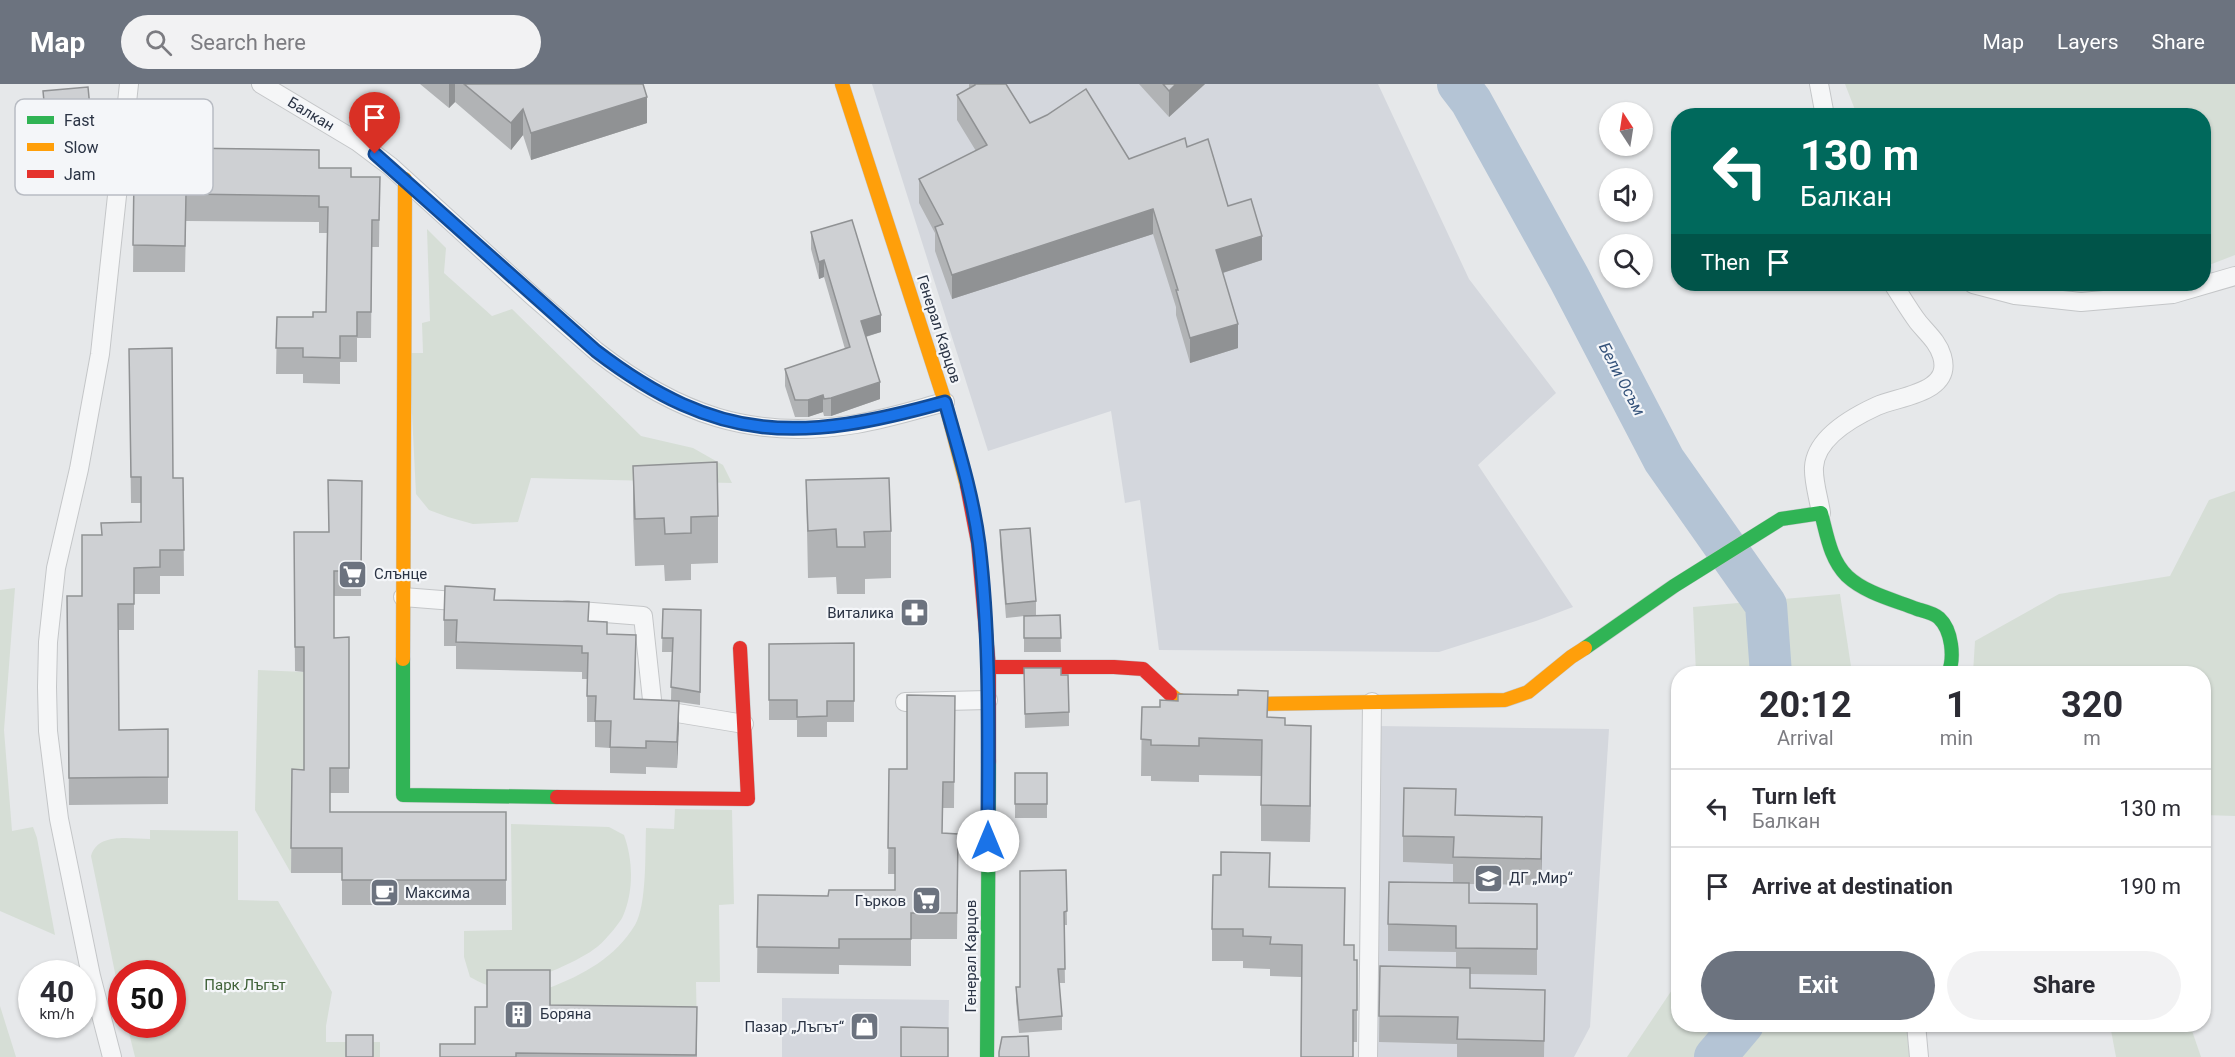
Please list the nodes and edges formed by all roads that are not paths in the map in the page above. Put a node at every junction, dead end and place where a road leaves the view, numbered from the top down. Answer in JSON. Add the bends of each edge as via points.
{"nodes":[{"id":1,"x":129,"y":84,"type":"edge"},
{"id":2,"x":261,"y":84,"type":"edge"},
{"id":3,"x":843,"y":84,"type":"edge"},
{"id":4,"x":1819,"y":84,"type":"edge"},
{"id":5,"x":127,"y":99,"type":"edge"},
{"id":6,"x":1824,"y":108,"type":"edge"},
{"id":7,"x":405,"y":179,"type":"junction"},
{"id":8,"x":117,"y":195,"type":"edge"},
{"id":9,"x":2235,"y":276,"type":"edge"},
{"id":10,"x":2211,"y":283,"type":"edge"},
{"id":11,"x":1898,"y":291,"type":"edge"},
{"id":12,"x":2000,"y":291,"type":"edge"},
{"id":13,"x":2183,"y":291,"type":"edge"},
{"id":14,"x":945,"y":402,"type":"junction"},
{"id":15,"x":1821,"y":513,"type":"junction"},
{"id":16,"x":403,"y":597,"type":"junction"},
{"id":17,"x":483,"y":604,"type":"edge"},
{"id":18,"x":552,"y":609,"type":"edge"},
{"id":19,"x":740,"y":648,"type":"dead end"},
{"id":20,"x":1951,"y":666,"type":"edge"},
{"id":21,"x":988,"y":667,"type":"junction"},
{"id":22,"x":988,"y":700,"type":"junction"},
{"id":23,"x":905,"y":702,"type":"edge"},
{"id":24,"x":1372,"y":702,"type":"junction"},
{"id":25,"x":744,"y":724,"type":"junction"},
{"id":26,"x":1917,"y":1032,"type":"edge"},
{"id":27,"x":112,"y":1057,"type":"edge"},
{"id":28,"x":987,"y":1057,"type":"edge"},
{"id":29,"x":1368,"y":1057,"type":"edge"},
{"id":30,"x":1919,"y":1057,"type":"edge"}],
"edges":[{"from":1,"to":5,"type":"street"},
{"from":2,"to":7,"type":"street","name":"Балкан","via":[[366,148]]},
{"from":3,"to":14,"type":"street","name":"Генерал Карцов"},
{"from":4,"to":6,"type":"street"},
{"from":7,"to":14,"type":"street","name":"Балкан","via":[[596,351],[625,373],[689,408],[733,423],[792,429],[854,424]]},
{"from":7,"to":16,"type":"street"},
{"from":8,"to":27,"type":"street","via":[[100,354],[56,568],[47,687],[59,819]]},
{"from":9,"to":10,"type":"street"},
{"from":11,"to":15,"type":"street","via":[[1935,341],[1944,368],[1937,382],[1927,390],[1878,405],[1835,431],[1820,446],[1814,467]]},
{"from":12,"to":13,"type":"street","via":[[2081,302]]},
{"from":14,"to":21,"type":"street","name":"Генерал Карцов","via":[[964,469],[978,543]]},
{"from":15,"to":20,"type":"street","via":[[1832,556],[1847,576],[1868,590],[1938,617],[1952,646]]},
{"from":15,"to":24,"type":"street","via":[[1781,519],[1571,657],[1528,692],[1505,700]]},
{"from":16,"to":17,"type":"street"},
{"from":16,"to":25,"type":"street","via":[[404,795],[748,798]]},
{"from":18,"to":25,"type":"street","via":[[643,616],[652,709]]},
{"from":19,"to":25,"type":"street"},
{"from":21,"to":22,"type":"street","name":"Генерал Карцов"},
{"from":21,"to":24,"type":"street","via":[[1143,669],[1176,699],[1194,705]]},
{"from":22,"to":23,"type":"street"},
{"from":22,"to":28,"type":"street","name":"Генерал Карцов"},
{"from":24,"to":29,"type":"street"},
{"from":26,"to":30,"type":"street"}]}
